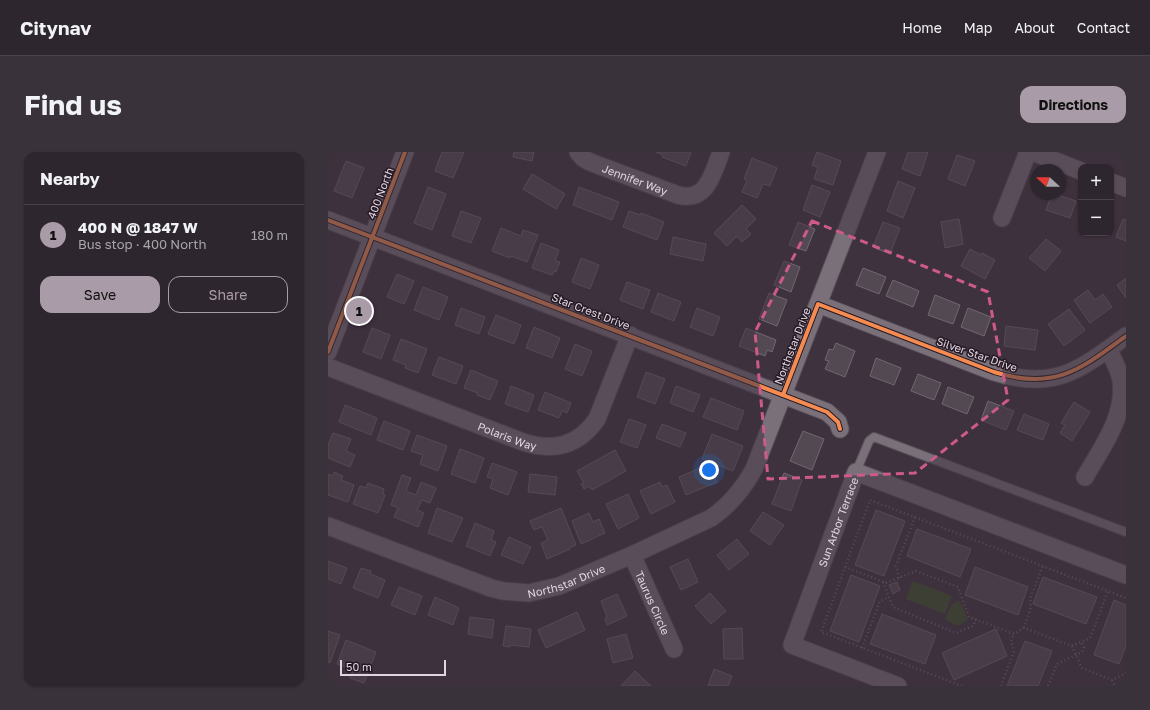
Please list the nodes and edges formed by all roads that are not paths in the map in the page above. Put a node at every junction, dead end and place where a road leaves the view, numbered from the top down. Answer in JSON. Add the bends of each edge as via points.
{"nodes":[{"id":1,"x":404,"y":152,"type":"edge"},
{"id":2,"x":578,"y":152,"type":"edge"},
{"id":3,"x":721,"y":152,"type":"edge"},
{"id":4,"x":877,"y":152,"type":"edge"},
{"id":5,"x":1028,"y":152,"type":"edge"},
{"id":6,"x":1033,"y":152,"type":"edge"},
{"id":7,"x":1078,"y":170,"type":"edge"},
{"id":8,"x":1114,"y":183,"type":"edge"},
{"id":9,"x":1126,"y":188,"type":"edge"},
{"id":10,"x":1002,"y":218,"type":"dead end"},
{"id":11,"x":328,"y":220,"type":"edge"},
{"id":12,"x":372,"y":237,"type":"junction"},
{"id":13,"x":818,"y":304,"type":"junction"},
{"id":14,"x":630,"y":335,"type":"junction"},
{"id":15,"x":1126,"y":336,"type":"edge"},
{"id":16,"x":1108,"y":349,"type":"junction"},
{"id":17,"x":328,"y":352,"type":"edge"},
{"id":18,"x":328,"y":367,"type":"edge"},
{"id":19,"x":783,"y":394,"type":"junction"},
{"id":20,"x":840,"y":429,"type":"dead end"},
{"id":21,"x":856,"y":472,"type":"junction"},
{"id":22,"x":1085,"y":477,"type":"dead end"},
{"id":23,"x":328,"y":526,"type":"edge"},
{"id":24,"x":1126,"y":532,"type":"edge"},
{"id":25,"x":632,"y":554,"type":"junction"},
{"id":26,"x":1126,"y":575,"type":"edge"},
{"id":27,"x":674,"y":649,"type":"dead end"},
{"id":28,"x":898,"y":686,"type":"edge"}],
"edges":[{"from":1,"to":12,"type":"street","name":"400 North"},
{"from":2,"to":3,"type":"street","name":"Jennifer Way","via":[[590,162],[686,196],[696,195],[705,189]]},
{"from":4,"to":13,"type":"street","name":"Northstar Drive"},
{"from":5,"to":10,"type":"street"},
{"from":6,"to":7,"type":"street"},
{"from":8,"to":9,"type":"street"},
{"from":11,"to":12,"type":"street","name":"Star Crest Drive"},
{"from":12,"to":14,"type":"street","name":"Star Crest Drive"},
{"from":12,"to":17,"type":"street","name":"400 North"},
{"from":13,"to":16,"type":"street","name":"Silver Star Drive","via":[[994,372],[1021,379],[1060,376],[1080,368]]},
{"from":13,"to":19,"type":"street","name":"Northstar Drive"},
{"from":14,"to":18,"type":"street","name":"Polaris Way","via":[[602,409],[594,423],[583,436],[553,447],[523,442]]},
{"from":14,"to":19,"type":"street","name":"Star Crest Drive"},
{"from":15,"to":16,"type":"street","name":"Silver Star Drive"},
{"from":16,"to":22,"type":"street","via":[[1121,380],[1120,407],[1113,428]]},
{"from":19,"to":20,"type":"street","name":"Star Crest Drive","via":[[827,412],[838,422]]},
{"from":19,"to":25,"type":"street","name":"Northstar Drive","via":[[754,469],[731,502],[711,518]]},
{"from":21,"to":24,"type":"lane","via":[[869,441],[874,437]]},
{"from":21,"to":26,"type":"street","name":"Sun Arbor Terrace"},
{"from":21,"to":28,"type":"street","name":"Sun Arbor Terrace","via":[[792,645]]},
{"from":23,"to":25,"type":"street","name":"Northstar Drive","via":[[479,584],[516,593],[529,593],[559,586]]},
{"from":25,"to":27,"type":"street","name":"Taurus Circle"}]}
